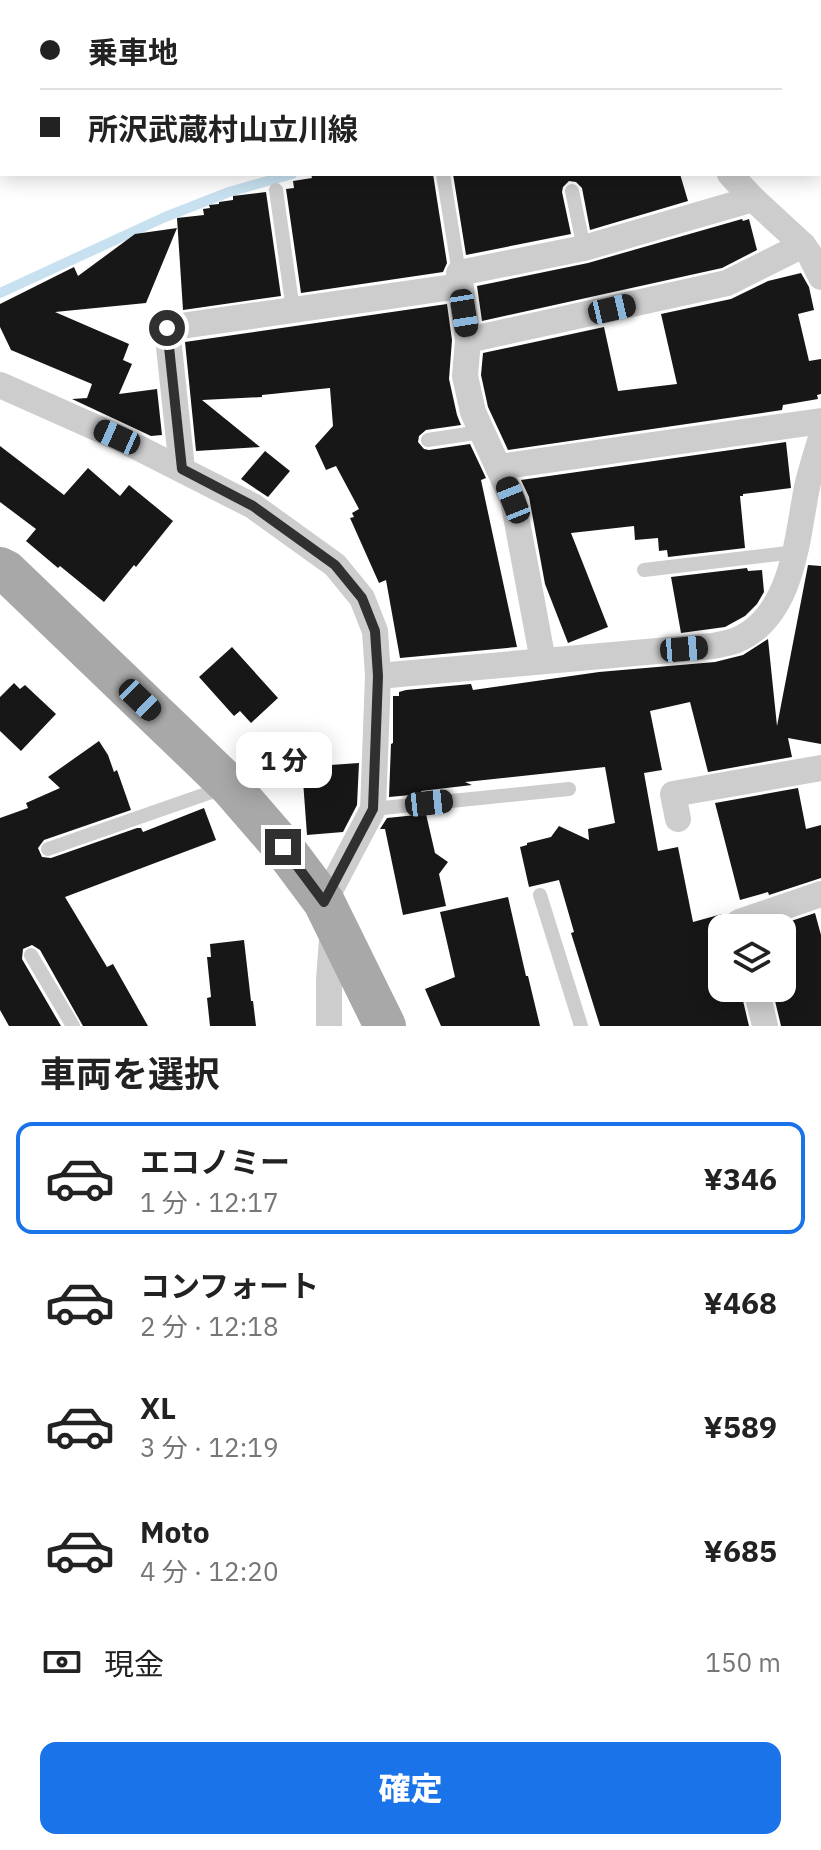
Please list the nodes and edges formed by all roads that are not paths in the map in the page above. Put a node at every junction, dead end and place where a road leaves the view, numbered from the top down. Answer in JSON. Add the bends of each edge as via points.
{"nodes":[{"id":1,"x":443,"y":176,"type":"edge"},
{"id":2,"x":732,"y":176,"type":"edge"},
{"id":3,"x":276,"y":190,"type":"dead end"},
{"id":4,"x":572,"y":191,"type":"dead end"},
{"id":5,"x":753,"y":199,"type":"junction"},
{"id":6,"x":584,"y":248,"type":"junction"},
{"id":7,"x":814,"y":254,"type":"edge"},
{"id":8,"x":460,"y":280,"type":"junction"},
{"id":9,"x":293,"y":310,"type":"junction"},
{"id":10,"x":468,"y":340,"type":"junction"},
{"id":11,"x":0,"y":385,"type":"edge"},
{"id":12,"x":821,"y":421,"type":"edge"},
{"id":13,"x":481,"y":432,"type":"junction"},
{"id":14,"x":821,"y":438,"type":"edge"},
{"id":15,"x":428,"y":440,"type":"dead end"},
{"id":16,"x":499,"y":467,"type":"junction"},
{"id":17,"x":182,"y":469,"type":"junction"},
{"id":18,"x":796,"y":552,"type":"junction"},
{"id":19,"x":0,"y":568,"type":"edge"},
{"id":20,"x":644,"y":570,"type":"dead end"},
{"id":21,"x":543,"y":661,"type":"junction"},
{"id":22,"x":378,"y":676,"type":"junction"},
{"id":23,"x":821,"y":768,"type":"edge"},
{"id":24,"x":230,"y":786,"type":"junction"},
{"id":25,"x":569,"y":789,"type":"dead end"},
{"id":26,"x":373,"y":809,"type":"junction"},
{"id":27,"x":678,"y":819,"type":"dead end"},
{"id":28,"x":48,"y":849,"type":"dead end"},
{"id":29,"x":821,"y":894,"type":"edge"},
{"id":30,"x":540,"y":895,"type":"dead end"},
{"id":31,"x":328,"y":912,"type":"junction"},
{"id":32,"x":762,"y":914,"type":"edge"},
{"id":33,"x":31,"y":955,"type":"dead end"},
{"id":34,"x":759,"y":1002,"type":"edge"},
{"id":35,"x":73,"y":1026,"type":"edge"},
{"id":36,"x":329,"y":1026,"type":"edge"},
{"id":37,"x":385,"y":1026,"type":"edge"},
{"id":38,"x":581,"y":1026,"type":"edge"},
{"id":39,"x":765,"y":1026,"type":"edge"}],
"edges":[{"from":1,"to":8,"type":"lane"},
{"from":2,"to":5,"type":"street"},
{"from":3,"to":9,"type":"lane"},
{"from":4,"to":6,"type":"lane"},
{"from":5,"to":6,"type":"street"},
{"from":5,"to":7,"type":"street"},
{"from":6,"to":8,"type":"street"},
{"from":7,"to":10,"type":"street","via":[[727,283]]},
{"from":8,"to":9,"type":"street"},
{"from":8,"to":10,"type":"street"},
{"from":9,"to":17,"type":"street","via":[[167,328]]},
{"from":10,"to":13,"type":"street","via":[[465,376]]},
{"from":11,"to":17,"type":"street"},
{"from":12,"to":16,"type":"street"},
{"from":13,"to":15,"type":"lane"},
{"from":13,"to":16,"type":"street"},
{"from":14,"to":18,"type":"street"},
{"from":16,"to":21,"type":"street","via":[[513,500]]},
{"from":17,"to":22,"type":"street","via":[[253,506],[335,565],[362,598],[375,631]]},
{"from":18,"to":20,"type":"lane"},
{"from":18,"to":21,"type":"street","via":[[783,593],[755,628],[737,640]]},
{"from":19,"to":24,"type":"main road"},
{"from":21,"to":22,"type":"street"},
{"from":22,"to":26,"type":"street"},
{"from":23,"to":27,"type":"street","via":[[673,794]]},
{"from":24,"to":28,"type":"lane"},
{"from":24,"to":31,"type":"main road","via":[[283,847]]},
{"from":25,"to":26,"type":"lane"},
{"from":26,"to":31,"type":"street"},
{"from":29,"to":32,"type":"street"},
{"from":30,"to":38,"type":"lane"},
{"from":31,"to":36,"type":"street"},
{"from":31,"to":37,"type":"main road"},
{"from":33,"to":35,"type":"lane"},
{"from":34,"to":39,"type":"street"}]}
